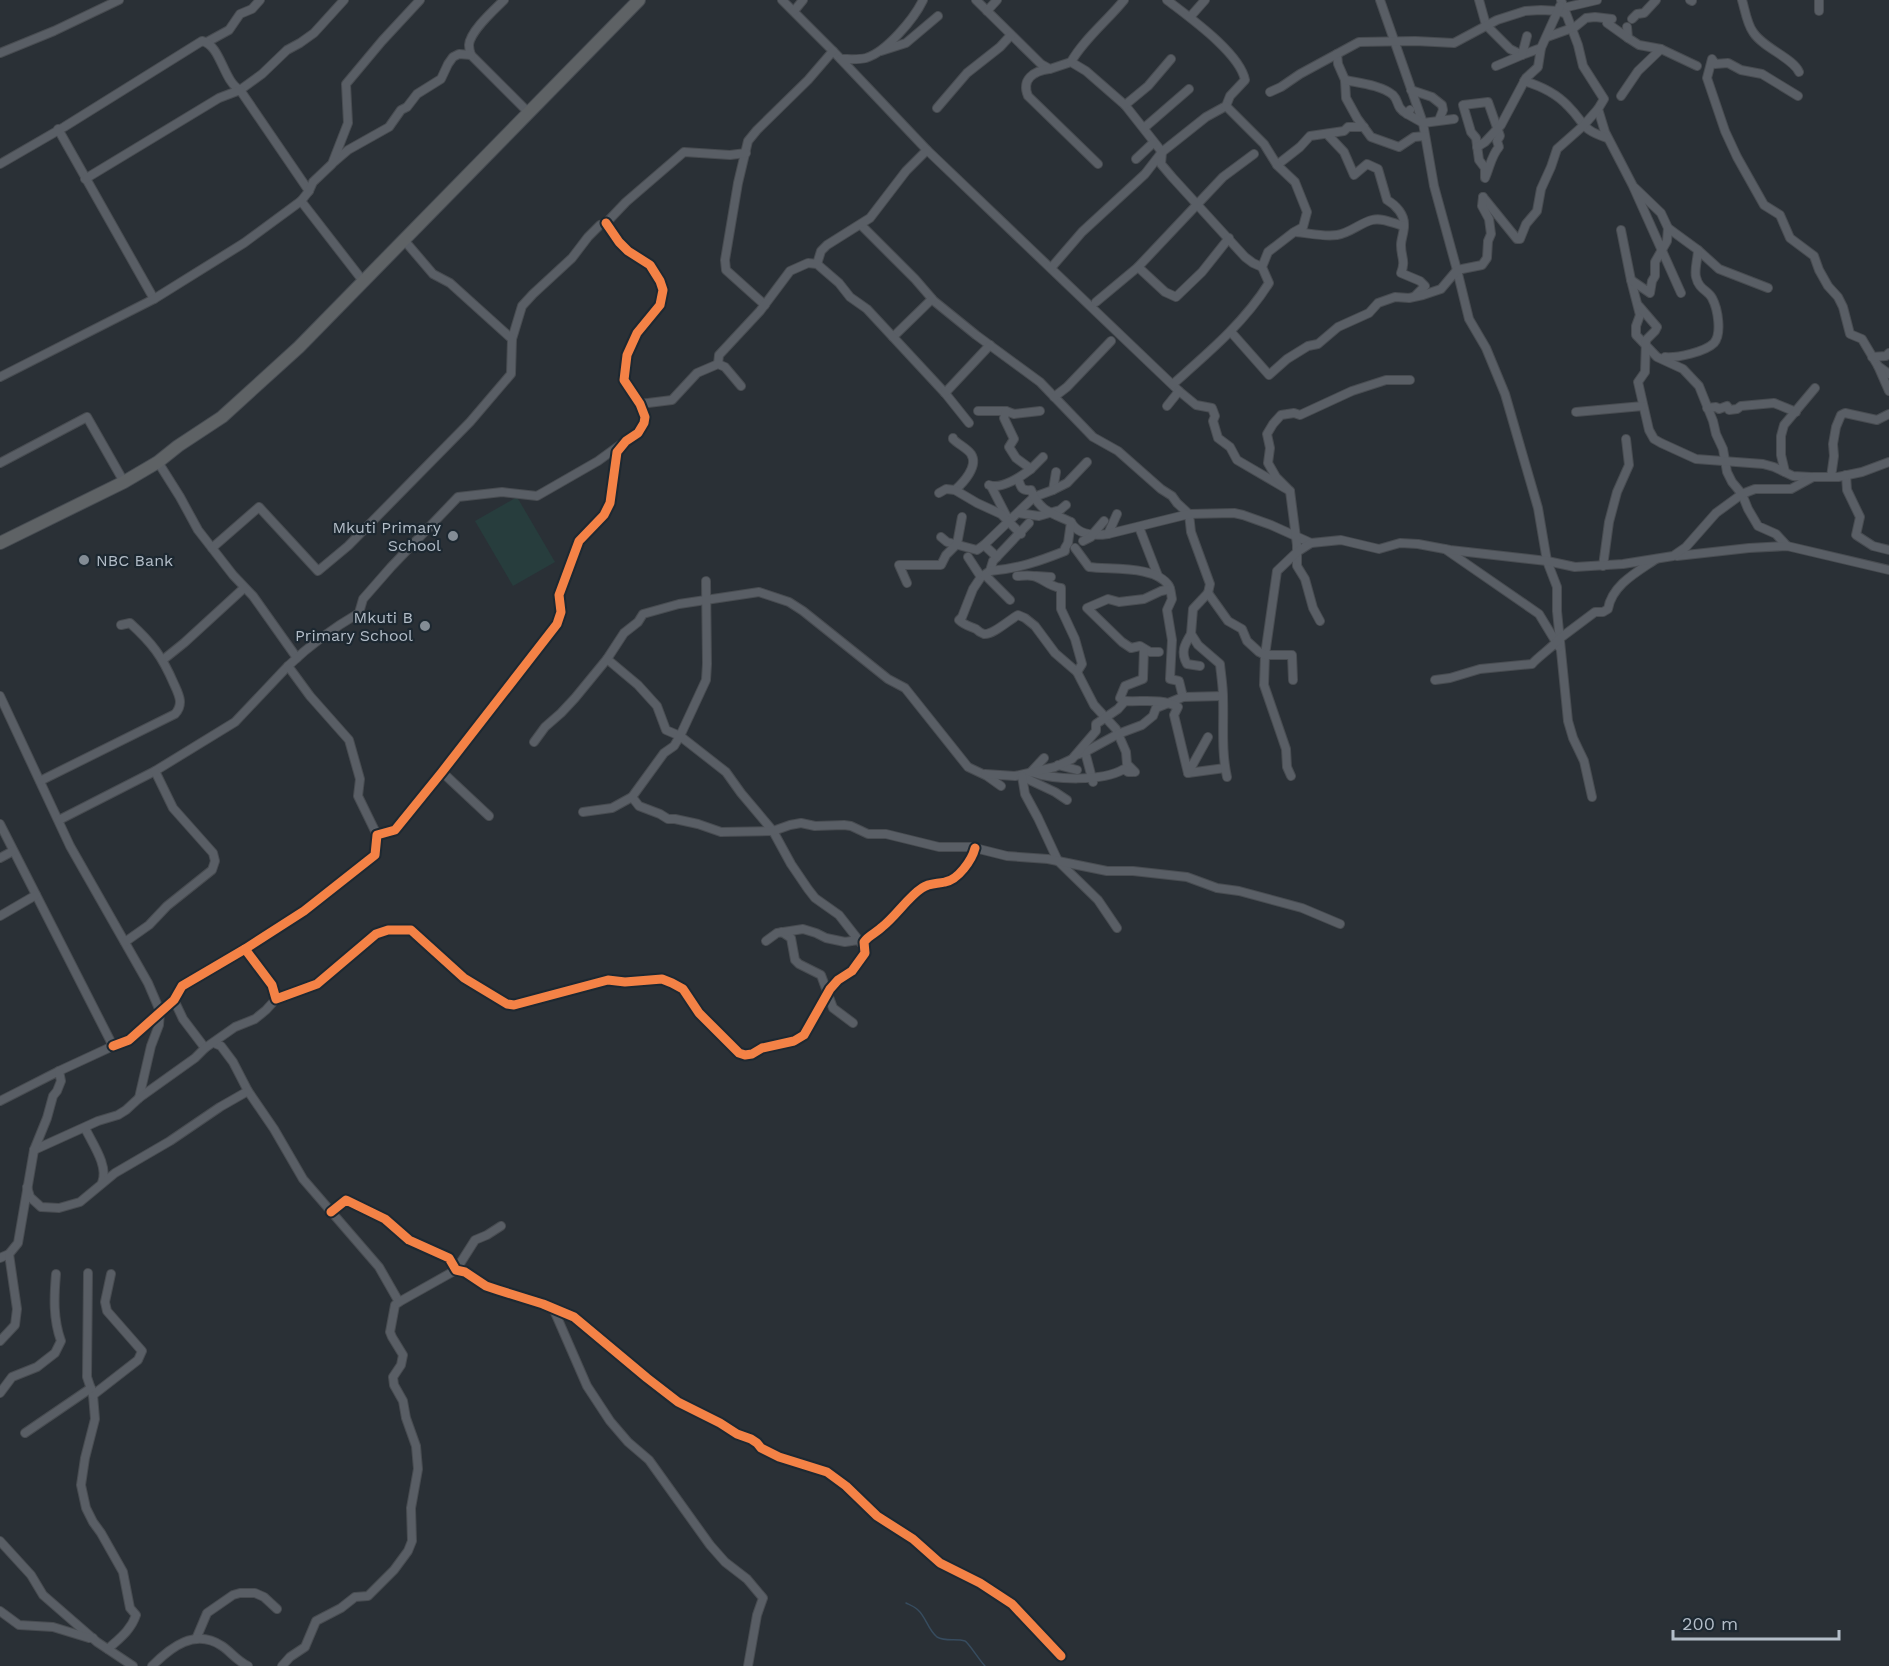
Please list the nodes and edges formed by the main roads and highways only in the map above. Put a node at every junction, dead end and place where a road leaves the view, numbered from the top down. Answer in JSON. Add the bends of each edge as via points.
{"nodes":[{"id":1,"x":639,"y":0,"type":"edge"},
{"id":2,"x":0,"y":543,"type":"edge"}],
"edges":[{"from":1,"to":2,"type":"highway","via":[[298,347],[222,417],[124,482]]}]}
